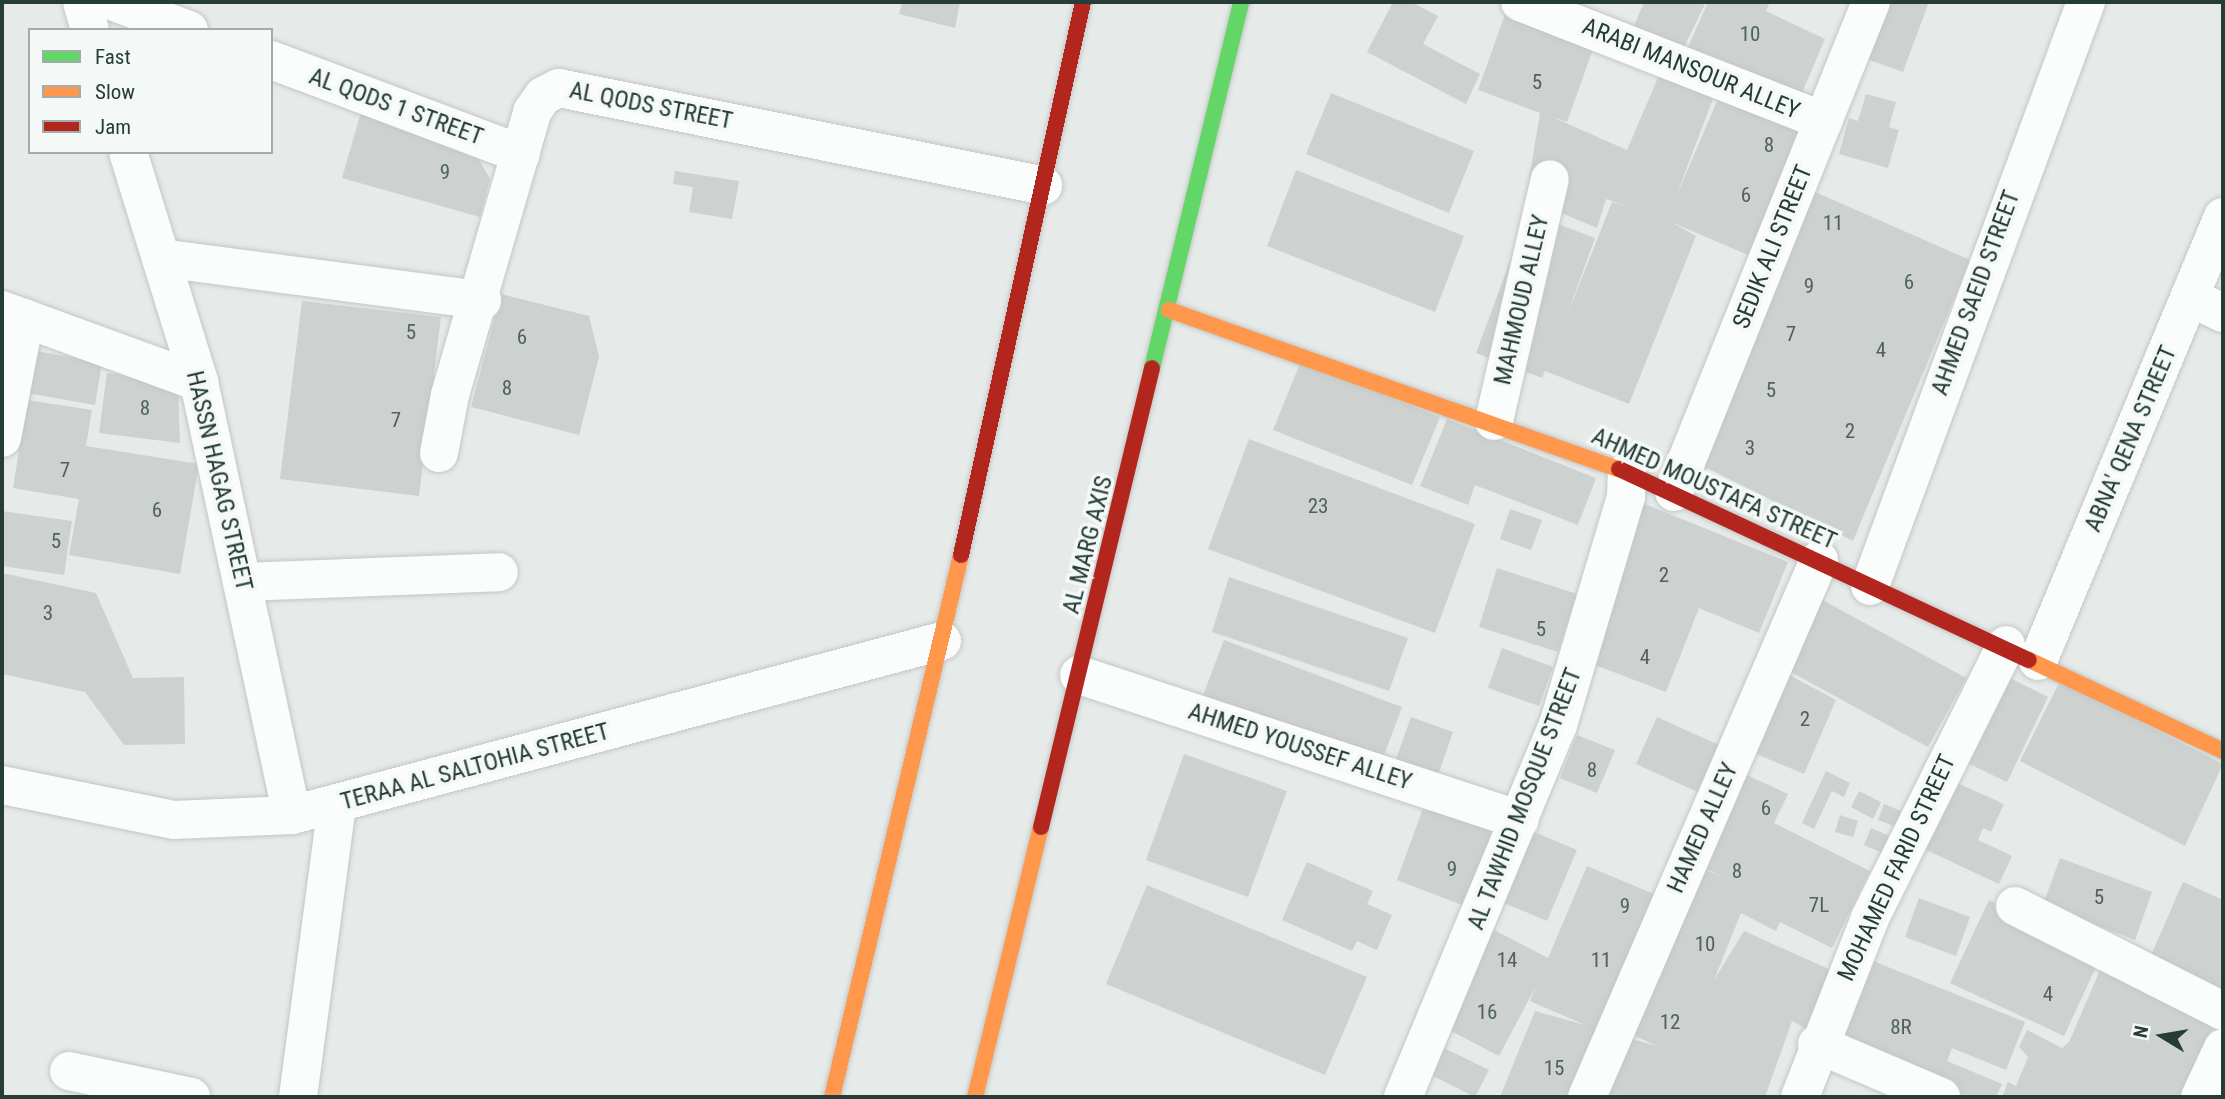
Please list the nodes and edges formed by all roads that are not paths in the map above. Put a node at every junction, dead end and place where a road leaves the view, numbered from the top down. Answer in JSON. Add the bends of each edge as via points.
{"nodes":[{"id":1,"x":82,"y":2,"type":"edge"},
{"id":2,"x":114,"y":2,"type":"edge"},
{"id":3,"x":1083,"y":2,"type":"edge"},
{"id":4,"x":1241,"y":2,"type":"edge"},
{"id":5,"x":1520,"y":2,"type":"edge"},
{"id":6,"x":1871,"y":2,"type":"edge"},
{"id":7,"x":2085,"y":2,"type":"edge"},
{"id":8,"x":89,"y":28,"type":"edge"},
{"id":9,"x":184,"y":28,"type":"edge"},
{"id":10,"x":273,"y":61,"type":"edge"},
{"id":11,"x":1824,"y":121,"type":"junction"},
{"id":12,"x":129,"y":154,"type":"edge"},
{"id":13,"x":521,"y":154,"type":"junction"},
{"id":14,"x":1550,"y":179,"type":"dead end"},
{"id":15,"x":1043,"y":186,"type":"junction"},
{"id":16,"x":2223,"y":217,"type":"edge"},
{"id":17,"x":161,"y":258,"type":"junction"},
{"id":18,"x":482,"y":300,"type":"junction"},
{"id":19,"x":2206,"y":305,"type":"edge"},
{"id":20,"x":1169,"y":310,"type":"junction"},
{"id":21,"x":13,"y":314,"type":"edge"},
{"id":22,"x":199,"y":382,"type":"junction"},
{"id":23,"x":1494,"y":421,"type":"junction"},
{"id":24,"x":2,"y":438,"type":"edge"},
{"id":25,"x":439,"y":453,"type":"dead end"},
{"id":26,"x":1627,"y":472,"type":"junction"},
{"id":27,"x":1674,"y":492,"type":"junction"},
{"id":28,"x":1819,"y":560,"type":"junction"},
{"id":29,"x":499,"y":572,"type":"dead end"},
{"id":30,"x":242,"y":582,"type":"junction"},
{"id":31,"x":1870,"y":586,"type":"junction"},
{"id":32,"x":943,"y":641,"type":"junction"},
{"id":33,"x":2022,"y":653,"type":"junction"},
{"id":34,"x":1079,"y":675,"type":"junction"},
{"id":35,"x":2223,"y":751,"type":"edge"},
{"id":36,"x":2,"y":785,"type":"edge"},
{"id":37,"x":337,"y":805,"type":"junction"},
{"id":38,"x":292,"y":815,"type":"junction"},
{"id":39,"x":1520,"y":820,"type":"junction"},
{"id":40,"x":2015,"y":906,"type":"dead end"},
{"id":41,"x":2223,"y":1011,"type":"edge"},
{"id":42,"x":1816,"y":1044,"type":"junction"},
{"id":43,"x":2223,"y":1048,"type":"edge"},
{"id":44,"x":69,"y":1070,"type":"dead end"},
{"id":45,"x":1407,"y":1087,"type":"edge"},
{"id":46,"x":191,"y":1097,"type":"edge"},
{"id":47,"x":298,"y":1097,"type":"edge"},
{"id":48,"x":832,"y":1097,"type":"edge"},
{"id":49,"x":975,"y":1097,"type":"edge"},
{"id":50,"x":1587,"y":1097,"type":"edge"},
{"id":51,"x":1800,"y":1097,"type":"edge"},
{"id":52,"x":1941,"y":1097,"type":"edge"},
{"id":53,"x":2200,"y":1097,"type":"edge"}],
"edges":[{"from":1,"to":8,"type":"street"},
{"from":2,"to":9,"type":"street"},
{"from":3,"to":15,"type":"main road"},
{"from":4,"to":20,"type":"main road","name":"AL MARG AXIS"},
{"from":5,"to":11,"type":"street","name":"ARABI MANSOUR ALLEY"},
{"from":6,"to":11,"type":"street","name":"SEDIK ALI STREET"},
{"from":7,"to":31,"type":"street","name":"AHMED SAEID STREET"},
{"from":10,"to":13,"type":"street","name":"AL QODS 1 STREET"},
{"from":11,"to":27,"type":"street","name":"SEDIK ALI STREET"},
{"from":12,"to":17,"type":"street","name":"HASSN HAGAG STREET"},
{"from":13,"to":15,"type":"street","name":"AL QODS STREET","via":[[532,112],[542,96],[559,88]]},
{"from":13,"to":18,"type":"street","name":"AL QODS STREET"},
{"from":14,"to":23,"type":"street","name":"MAHMOUD ALLEY"},
{"from":15,"to":32,"type":"main road"},
{"from":16,"to":19,"type":"street","name":"ABNA' QENA STREET"},
{"from":17,"to":18,"type":"street"},
{"from":17,"to":22,"type":"street","name":"HASSN HAGAG STREET"},
{"from":18,"to":25,"type":"street","name":"AL QODS STREET","via":[[450,395]]},
{"from":19,"to":33,"type":"street","name":"ABNA' QENA STREET"},
{"from":20,"to":23,"type":"main road","name":"AHMED MOUSTAFA STREET"},
{"from":20,"to":34,"type":"main road","name":"AL MARG AXIS"},
{"from":21,"to":22,"type":"street"},
{"from":21,"to":24,"type":"street"},
{"from":22,"to":30,"type":"street","name":"HASSN HAGAG STREET"},
{"from":23,"to":26,"type":"main road","name":"AHMED MOUSTAFA STREET"},
{"from":26,"to":27,"type":"main road","name":"AHMED MOUSTAFA STREET"},
{"from":26,"to":39,"type":"street","name":"AL TAWHID MOSQUE STREET","via":[[1592,617]]},
{"from":27,"to":28,"type":"main road","name":"AHMED MOUSTAFA STREET"},
{"from":28,"to":31,"type":"main road","name":"AHMED MOUSTAFA STREET"},
{"from":28,"to":50,"type":"street","name":"HAMED ALLEY"},
{"from":29,"to":30,"type":"street"},
{"from":30,"to":38,"type":"street","name":"HASSN HAGAG STREET"},
{"from":31,"to":33,"type":"main road","name":"AHMED MOUSTAFA STREET"},
{"from":32,"to":37,"type":"street","name":"TERAA AL SALTOHIA STREET"},
{"from":32,"to":48,"type":"main road"},
{"from":33,"to":35,"type":"main road","name":"AHMED MOUSTAFA STREET"},
{"from":33,"to":42,"type":"street","name":"MOHAMED FARID STREET","via":[[1870,918]]},
{"from":34,"to":39,"type":"street","name":"AHMED YOUSSEF ALLEY"},
{"from":34,"to":49,"type":"main road","name":"AL MARG AXIS"},
{"from":36,"to":38,"type":"street","name":"TERAA AL SALTOHIA STREET","via":[[174,820]]},
{"from":37,"to":38,"type":"street","name":"TERAA AL SALTOHIA STREET"},
{"from":37,"to":47,"type":"street"},
{"from":39,"to":45,"type":"street","name":"AL TAWHID MOSQUE STREET"},
{"from":40,"to":41,"type":"street"},
{"from":42,"to":51,"type":"street","name":"MOHAMED FARID STREET"},
{"from":42,"to":52,"type":"street"},
{"from":43,"to":53,"type":"street"},
{"from":44,"to":46,"type":"street"}]}
